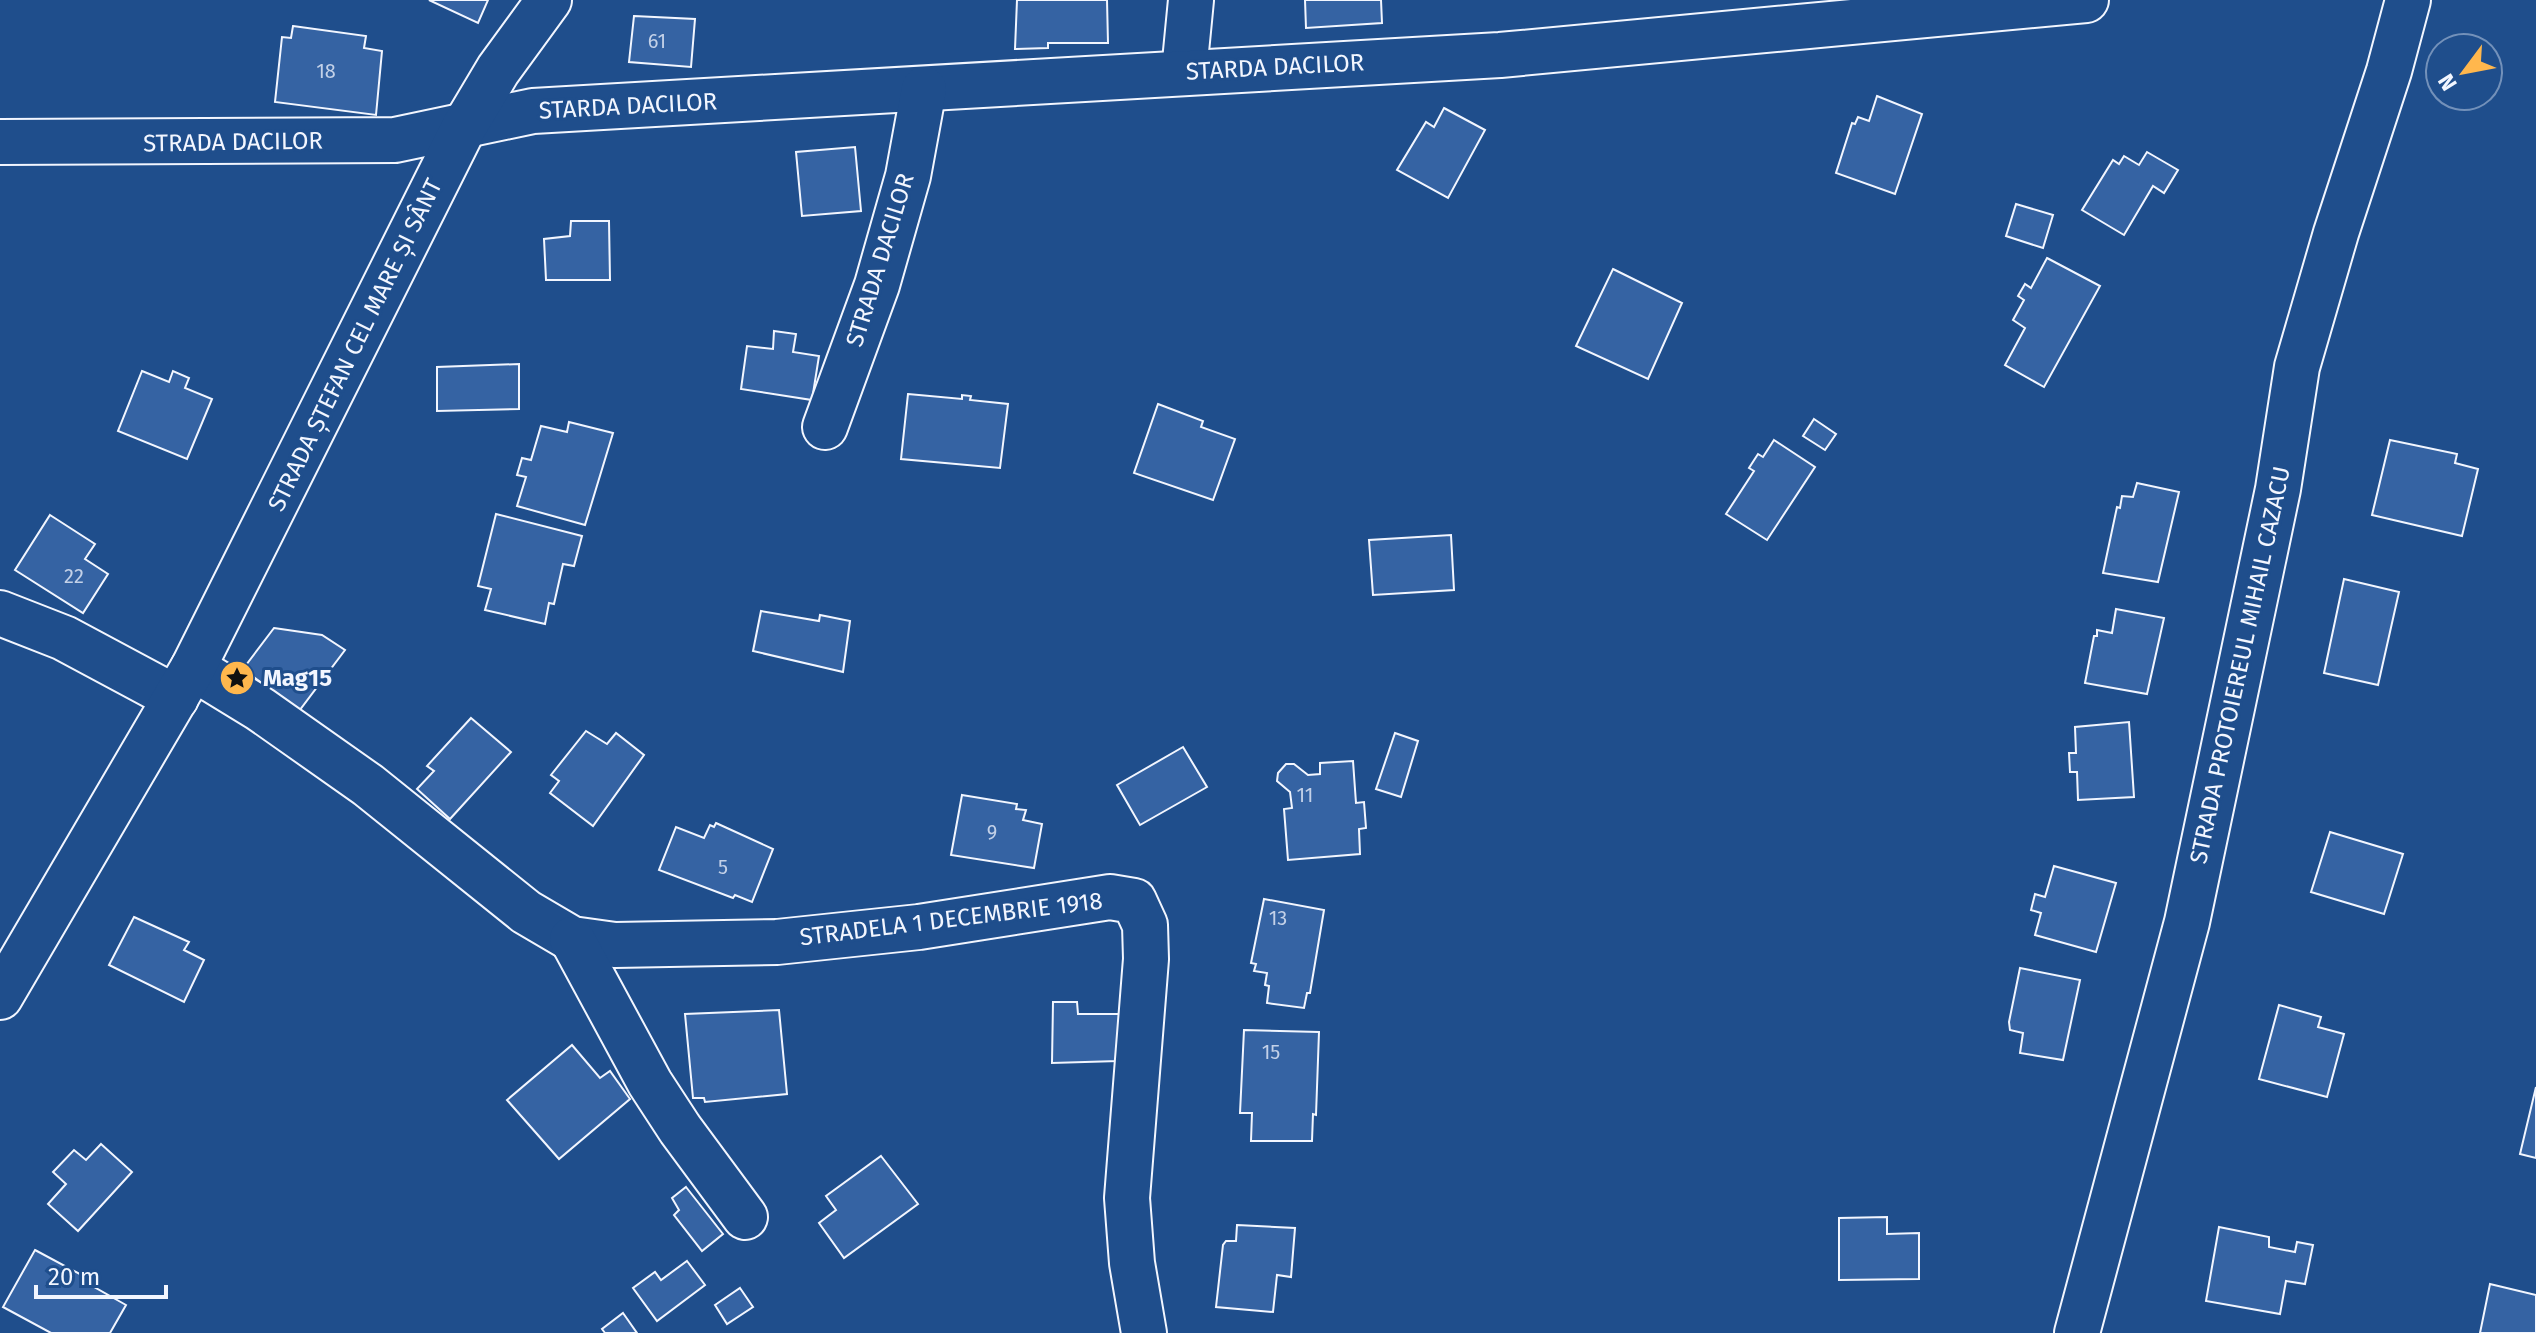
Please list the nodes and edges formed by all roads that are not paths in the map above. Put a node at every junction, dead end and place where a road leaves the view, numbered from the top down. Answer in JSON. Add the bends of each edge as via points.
{"nodes":[{"id":1,"x":549,"y":0,"type":"edge"},
{"id":2,"x":1191,"y":0,"type":"edge"},
{"id":3,"x":2086,"y":0,"type":"edge"},
{"id":4,"x":2408,"y":0,"type":"edge"},
{"id":5,"x":1184,"y":72,"type":"junction"},
{"id":6,"x":924,"y":89,"type":"junction"},
{"id":7,"x":464,"y":127,"type":"junction"},
{"id":8,"x":0,"y":142,"type":"edge"},
{"id":9,"x":825,"y":427,"type":"dead end"},
{"id":10,"x":0,"y":613,"type":"edge"},
{"id":11,"x":184,"y":683,"type":"junction"},
{"id":12,"x":572,"y":939,"type":"junction"},
{"id":13,"x":0,"y":997,"type":"edge"},
{"id":14,"x":745,"y":1217,"type":"dead end"},
{"id":15,"x":1144,"y":1333,"type":"edge"},
{"id":16,"x":2077,"y":1333,"type":"edge"}],
"edges":[{"from":1,"to":7,"type":"street","name":"STRADA ȘTEFAN CEL MARE ȘI SÂNT"},
{"from":2,"to":5,"type":"street"},
{"from":3,"to":5,"type":"street","name":"STARDA DACILOR","via":[[1500,55]]},
{"from":4,"to":16,"type":"street","name":"STRADA PROTOIEREUL MIHAIL CAZACU","via":[[2297,367],[2278,489],[2187,922]]},
{"from":5,"to":6,"type":"street","name":"STARDA DACILOR"},
{"from":6,"to":7,"type":"street","name":"STARDA DACILOR","via":[[533,111]]},
{"from":6,"to":9,"type":"street","name":"STRADA DACILOR","via":[[908,176],[877,285]]},
{"from":7,"to":8,"type":"street","name":"STRADA DACILOR","via":[[395,140]]},
{"from":7,"to":11,"type":"street","name":"STRADA ȘTEFAN CEL MARE ȘI SÂNT"},
{"from":10,"to":11,"type":"street"},
{"from":11,"to":12,"type":"street","name":"STRADELA 1 DECEMBRIE 1918","via":[[260,709],[368,785],[526,912]]},
{"from":11,"to":13,"type":"street","name":"STRADA ȘTEFAN CEL MARE ȘI SÂNT"},
{"from":12,"to":14,"type":"street","via":[[650,1083]]},
{"from":12,"to":15,"type":"street","name":"STRADELA 1 DECEMBRIE 1918","via":[[615,945],[777,942],[919,927],[1110,897],[1134,901],[1145,925],[1146,959],[1127,1198]]}]}
